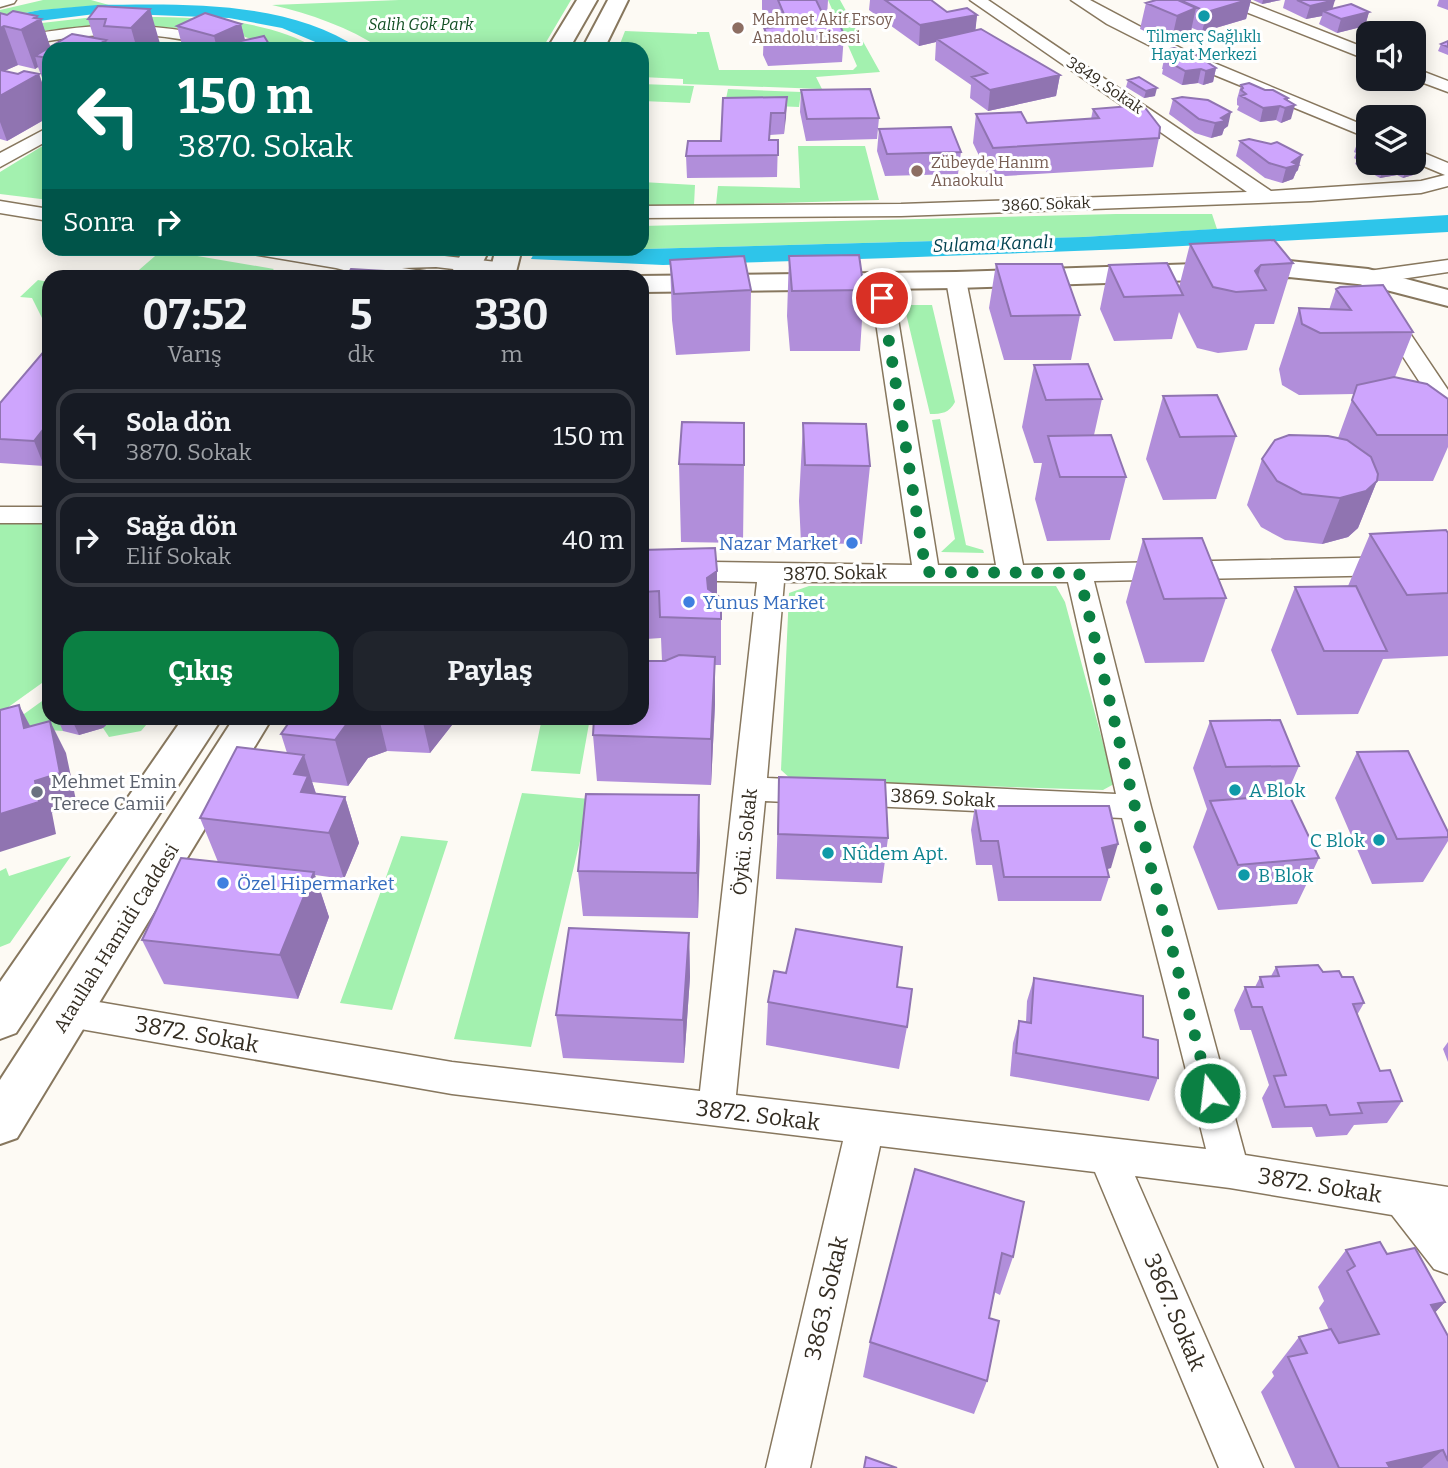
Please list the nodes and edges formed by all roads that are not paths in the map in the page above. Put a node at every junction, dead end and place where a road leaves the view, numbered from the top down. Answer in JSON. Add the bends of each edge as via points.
{"nodes":[{"id":1,"x":8,"y":0,"type":"edge"},
{"id":2,"x":618,"y":0,"type":"edge"},
{"id":3,"x":978,"y":0,"type":"edge"},
{"id":4,"x":1079,"y":0,"type":"edge"},
{"id":5,"x":1229,"y":0,"type":"edge"},
{"id":6,"x":0,"y":2,"type":"edge"},
{"id":7,"x":584,"y":5,"type":"edge"},
{"id":8,"x":204,"y":38,"type":"junction"},
{"id":9,"x":197,"y":42,"type":"edge"},
{"id":10,"x":219,"y":42,"type":"edge"},
{"id":11,"x":562,"y":42,"type":"edge"},
{"id":12,"x":597,"y":42,"type":"edge"},
{"id":13,"x":0,"y":46,"type":"edge"},
{"id":14,"x":1356,"y":50,"type":"edge"},
{"id":15,"x":1426,"y":78,"type":"edge"},
{"id":16,"x":1448,"y":87,"type":"edge"},
{"id":17,"x":1356,"y":129,"type":"edge"},
{"id":18,"x":42,"y":136,"type":"edge"},
{"id":19,"x":1426,"y":160,"type":"edge"},
{"id":20,"x":0,"y":161,"type":"edge"},
{"id":21,"x":1448,"y":170,"type":"edge"},
{"id":22,"x":1448,"y":180,"type":"edge"},
{"id":23,"x":1266,"y":196,"type":"junction"},
{"id":24,"x":0,"y":207,"type":"edge"},
{"id":25,"x":649,"y":212,"type":"edge"},
{"id":26,"x":42,"y":214,"type":"edge"},
{"id":27,"x":329,"y":257,"type":"edge"},
{"id":28,"x":506,"y":262,"type":"edge"},
{"id":29,"x":470,"y":263,"type":"edge"},
{"id":30,"x":1448,"y":267,"type":"edge"},
{"id":31,"x":366,"y":270,"type":"edge"},
{"id":32,"x":1368,"y":277,"type":"junction"},
{"id":33,"x":956,"y":280,"type":"junction"},
{"id":34,"x":880,"y":282,"type":"junction"},
{"id":35,"x":649,"y":284,"type":"edge"},
{"id":36,"x":1448,"y":298,"type":"edge"},
{"id":37,"x":1448,"y":407,"type":"edge"},
{"id":38,"x":42,"y":514,"type":"edge"},
{"id":39,"x":0,"y":515,"type":"edge"},
{"id":40,"x":1448,"y":565,"type":"edge"},
{"id":41,"x":649,"y":570,"type":"edge"},
{"id":42,"x":926,"y":572,"type":"junction"},
{"id":43,"x":1010,"y":573,"type":"junction"},
{"id":44,"x":1079,"y":573,"type":"junction"},
{"id":45,"x":771,"y":574,"type":"junction"},
{"id":46,"x":198,"y":725,"type":"edge"},
{"id":47,"x":249,"y":725,"type":"edge"},
{"id":48,"x":751,"y":789,"type":"junction"},
{"id":49,"x":1135,"y":807,"type":"junction"},
{"id":50,"x":6,"y":1001,"type":"edge"},
{"id":51,"x":69,"y":1013,"type":"junction"},
{"id":52,"x":716,"y":1110,"type":"junction"},
{"id":53,"x":0,"y":1122,"type":"edge"},
{"id":54,"x":865,"y":1128,"type":"junction"},
{"id":55,"x":1107,"y":1156,"type":"junction"},
{"id":56,"x":1230,"y":1170,"type":"junction"},
{"id":57,"x":1402,"y":1198,"type":"junction"},
{"id":58,"x":1448,"y":1206,"type":"edge"},
{"id":59,"x":1448,"y":1255,"type":"edge"},
{"id":60,"x":788,"y":1468,"type":"edge"},
{"id":61,"x":1241,"y":1468,"type":"edge"}],
"edges":[{"from":1,"to":6,"type":"street"},
{"from":2,"to":12,"type":"street"},
{"from":3,"to":23,"type":"street","name":"3849. Sokak"},
{"from":4,"to":17,"type":"street","via":[[1171,50]]},
{"from":5,"to":14,"type":"street"},
{"from":7,"to":11,"type":"street"},
{"from":8,"to":9,"type":"street"},
{"from":8,"to":10,"type":"street"},
{"from":8,"to":13,"type":"street","via":[[105,31]]},
{"from":15,"to":16,"type":"street"},
{"from":18,"to":20,"type":"street"},
{"from":19,"to":21,"type":"street"},
{"from":22,"to":23,"type":"street","name":"3860. Sokak","via":[[1421,187]]},
{"from":23,"to":25,"type":"street","name":"3860. Sokak","via":[[901,210]]},
{"from":24,"to":26,"type":"street"},
{"from":27,"to":29,"type":"street"},
{"from":27,"to":31,"type":"street"},
{"from":28,"to":29,"type":"street"},
{"from":30,"to":32,"type":"street"},
{"from":32,"to":33,"type":"street","via":[[1289,269]]},
{"from":32,"to":36,"type":"street"},
{"from":32,"to":37,"type":"street","via":[[1388,317]]},
{"from":33,"to":34,"type":"street"},
{"from":33,"to":43,"type":"street"},
{"from":34,"to":35,"type":"street"},
{"from":34,"to":42,"type":"street"},
{"from":38,"to":39,"type":"street"},
{"from":40,"to":44,"type":"street","name":"3870. Sokak"},
{"from":41,"to":45,"type":"street","name":"3870. Sokak"},
{"from":42,"to":43,"type":"street","name":"3870. Sokak"},
{"from":42,"to":45,"type":"street","name":"3870. Sokak"},
{"from":43,"to":44,"type":"street","name":"3870. Sokak"},
{"from":44,"to":49,"type":"street"},
{"from":45,"to":48,"type":"street","name":"Öykü. Sokak"},
{"from":46,"to":50,"type":"street"},
{"from":47,"to":51,"type":"street","name":"Ataullah Hamidi Caddesi"},
{"from":48,"to":49,"type":"street","name":"3869. Sokak"},
{"from":48,"to":52,"type":"street","name":"Öykü. Sokak"},
{"from":49,"to":56,"type":"street"},
{"from":51,"to":52,"type":"street","name":"3872. Sokak","via":[[452,1078]]},
{"from":51,"to":53,"type":"street","name":"Ataullah Hamidi Caddesi"},
{"from":52,"to":54,"type":"street","name":"3872. Sokak"},
{"from":54,"to":55,"type":"street","name":"3872. Sokak"},
{"from":54,"to":60,"type":"street","name":"3863. Sokak"},
{"from":55,"to":56,"type":"street","name":"3872. Sokak"},
{"from":55,"to":61,"type":"street","name":"3867. Sokak"},
{"from":56,"to":57,"type":"street","name":"3872. Sokak"},
{"from":57,"to":58,"type":"street","name":"3872. Sokak"},
{"from":57,"to":59,"type":"street"}]}
